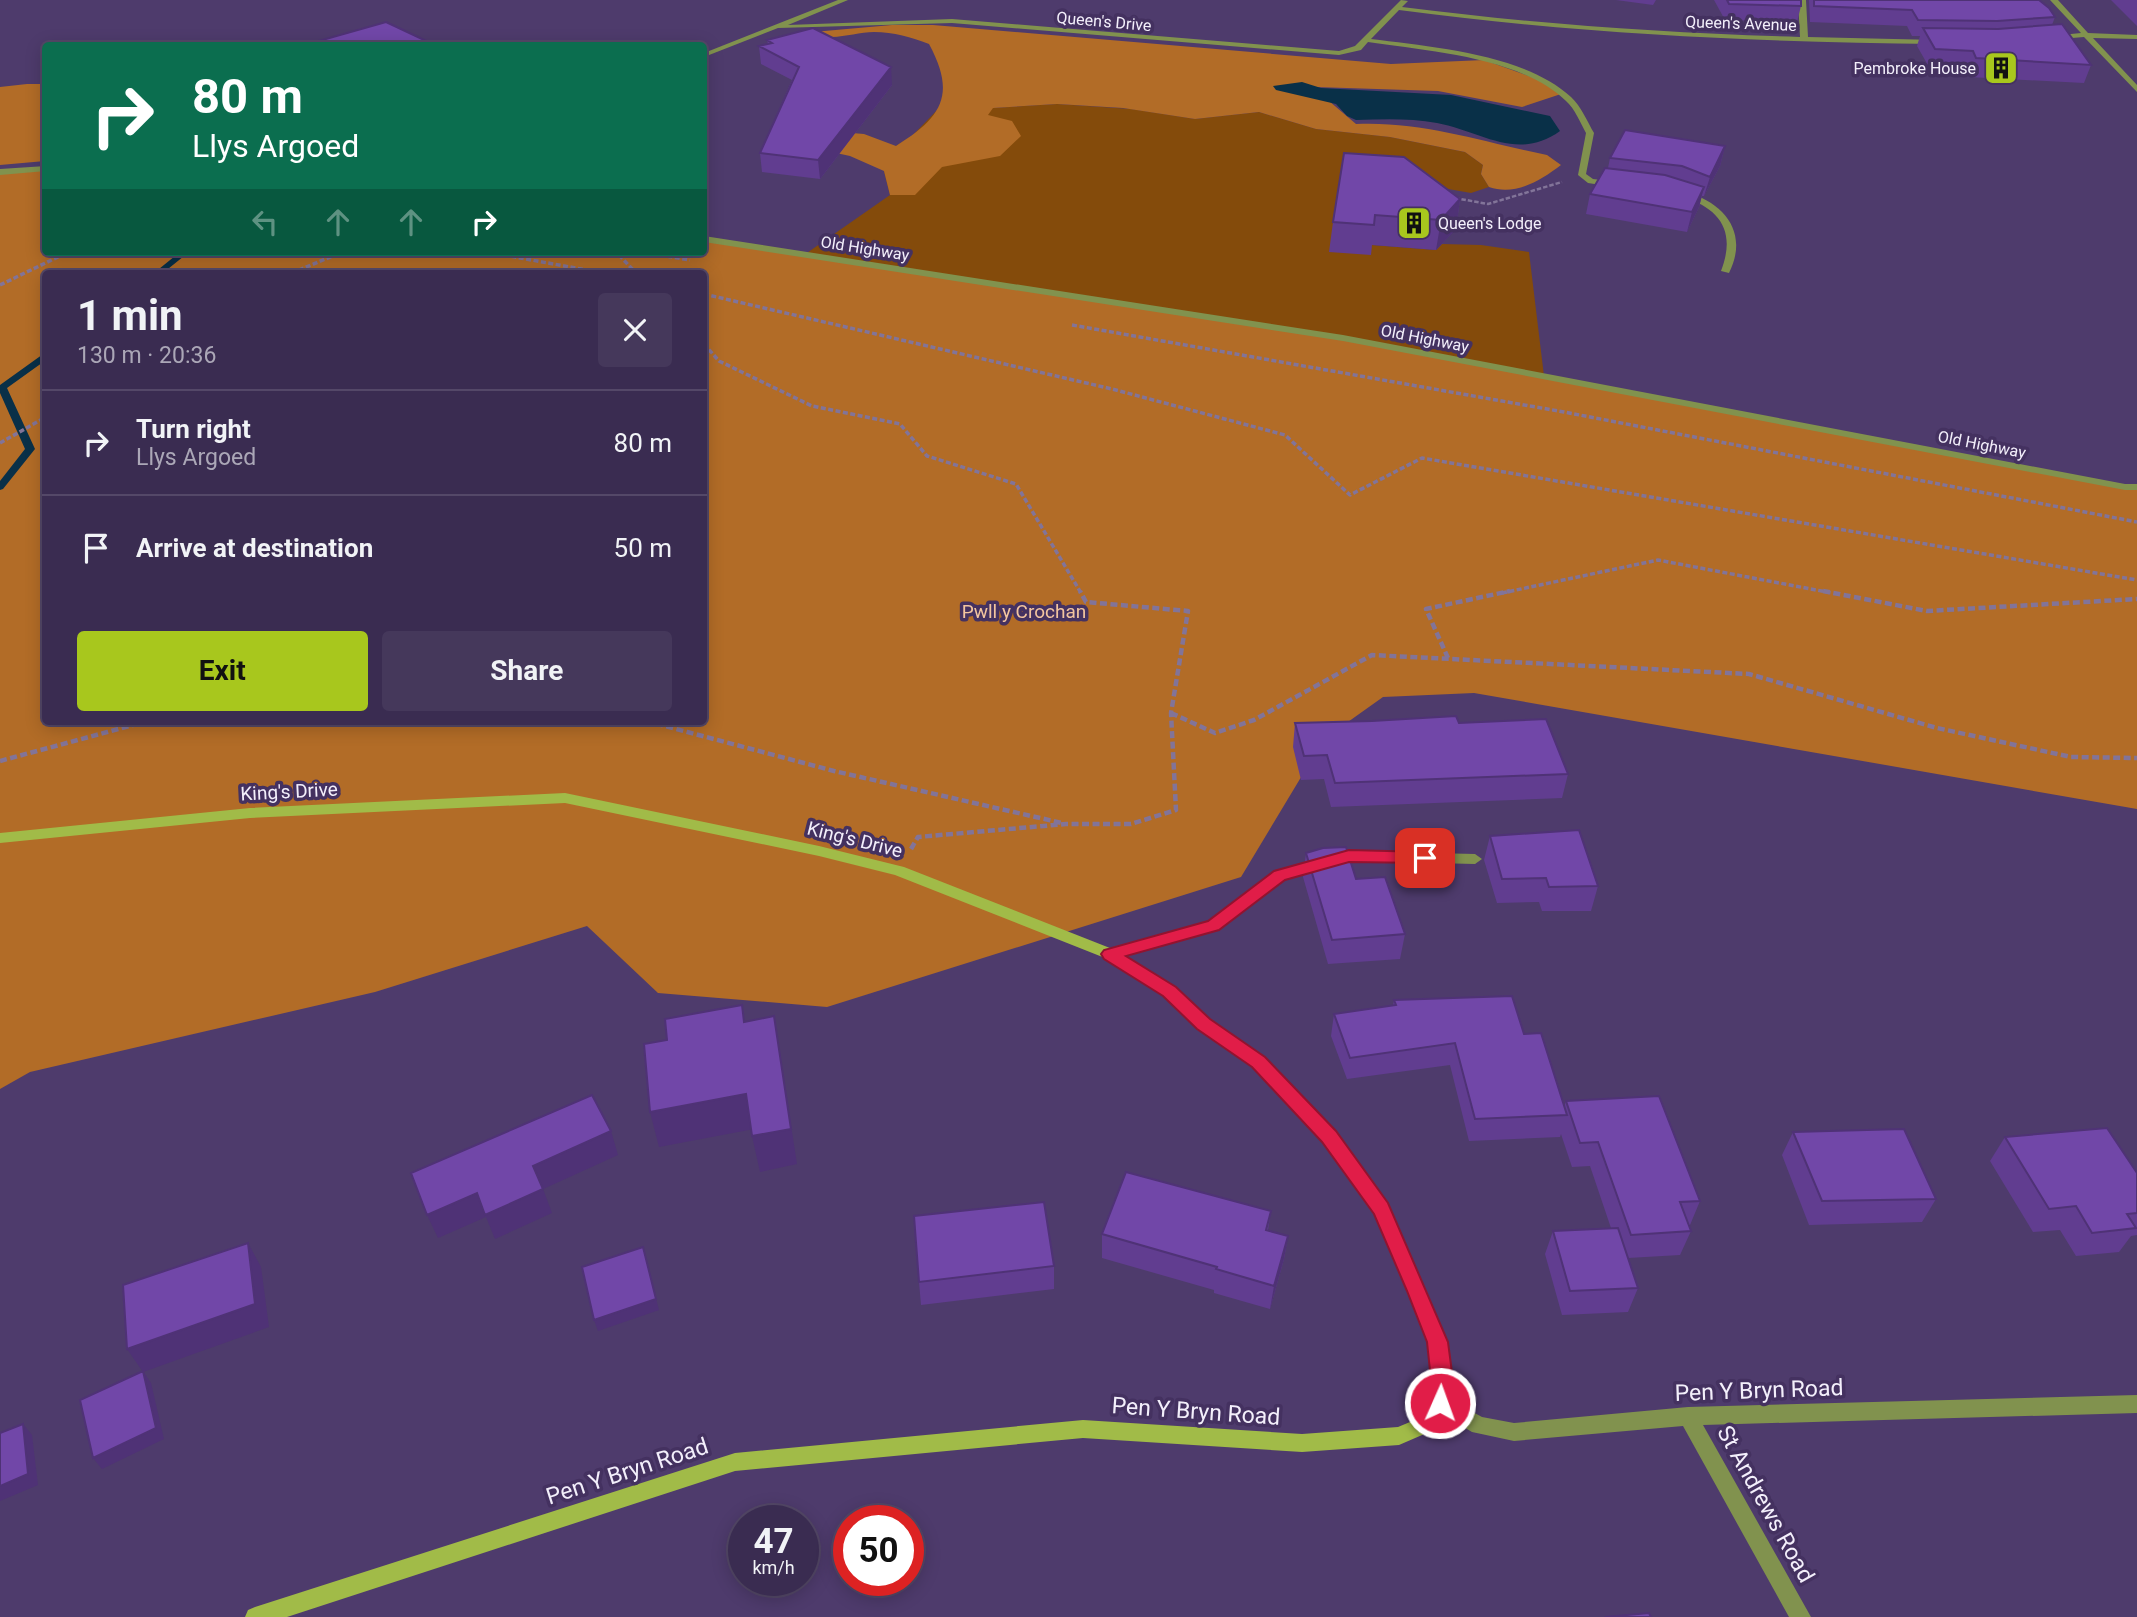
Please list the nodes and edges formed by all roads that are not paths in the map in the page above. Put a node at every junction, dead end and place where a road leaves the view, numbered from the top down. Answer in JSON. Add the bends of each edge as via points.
{"nodes":[{"id":1,"x":844,"y":0,"type":"edge"},
{"id":2,"x":1405,"y":0,"type":"edge"},
{"id":3,"x":1802,"y":0,"type":"edge"},
{"id":4,"x":2054,"y":0,"type":"edge"},
{"id":5,"x":1397,"y":8,"type":"junction"},
{"id":6,"x":781,"y":27,"type":"junction"},
{"id":7,"x":2084,"y":35,"type":"junction"},
{"id":8,"x":2137,"y":37,"type":"edge"},
{"id":9,"x":2043,"y":38,"type":"edge"},
{"id":10,"x":1366,"y":40,"type":"junction"},
{"id":11,"x":1804,"y":40,"type":"junction"},
{"id":12,"x":1941,"y":42,"type":"edge"},
{"id":13,"x":707,"y":54,"type":"edge"},
{"id":14,"x":2137,"y":90,"type":"edge"},
{"id":15,"x":42,"y":168,"type":"edge"},
{"id":16,"x":0,"y":172,"type":"edge"},
{"id":17,"x":1630,"y":185,"type":"edge"},
{"id":18,"x":1670,"y":191,"type":"edge"},
{"id":19,"x":707,"y":239,"type":"edge"},
{"id":20,"x":1726,"y":271,"type":"dead end"},
{"id":21,"x":2137,"y":487,"type":"edge"},
{"id":22,"x":0,"y":838,"type":"edge"},
{"id":23,"x":1475,"y":859,"type":"dead end"},
{"id":24,"x":1110,"y":954,"type":"junction"},
{"id":25,"x":1440,"y":1403,"type":"junction"},
{"id":26,"x":2137,"y":1404,"type":"edge"},
{"id":27,"x":1688,"y":1416,"type":"junction"},
{"id":28,"x":256,"y":1617,"type":"edge"},
{"id":29,"x":1801,"y":1617,"type":"edge"}],
"edges":[{"from":1,"to":6,"type":"street"},
{"from":2,"to":5,"type":"street","name":"Queen's Drive"},
{"from":3,"to":11,"type":"street"},
{"from":4,"to":7,"type":"street"},
{"from":5,"to":10,"type":"street","name":"Queen's Drive"},
{"from":5,"to":11,"type":"street","name":"Queen's Avenue","via":[[1483,20]]},
{"from":6,"to":10,"type":"street","name":"Queen's Drive","via":[[952,21],[1317,53],[1358,48]]},
{"from":6,"to":13,"type":"street"},
{"from":7,"to":8,"type":"street"},
{"from":7,"to":9,"type":"street"},
{"from":7,"to":14,"type":"street"},
{"from":10,"to":17,"type":"street","via":[[1483,60],[1536,78],[1570,100],[1590,133],[1582,175],[1591,181]]},
{"from":11,"to":12,"type":"street","name":"Queen's Avenue"},
{"from":15,"to":16,"type":"street"},
{"from":18,"to":20,"type":"street","via":[[1696,197],[1723,214],[1732,236]]},
{"from":19,"to":21,"type":"street","name":"Old Highway","via":[[1343,338]]},
{"from":22,"to":24,"type":"main road","name":"King's Drive","via":[[250,813],[565,798],[899,871]]},
{"from":23,"to":24,"type":"street","via":[[1349,856],[1280,876],[1213,926]]},
{"from":24,"to":25,"type":"main road","name":"King's Drive","via":[[1169,992],[1204,1024],[1259,1062],[1329,1137],[1381,1209],[1418,1291],[1437,1342]]},
{"from":25,"to":27,"type":"street","name":"Pen Y Bryn Road","via":[[1479,1426],[1514,1432]]},
{"from":25,"to":28,"type":"main road","name":"Pen Y Bryn Road","via":[[1429,1423],[1399,1436],[1302,1443],[1083,1429],[735,1462]]},
{"from":26,"to":27,"type":"street","name":"Pen Y Bryn Road"},
{"from":27,"to":29,"type":"street","name":"St Andrews Road"}]}
